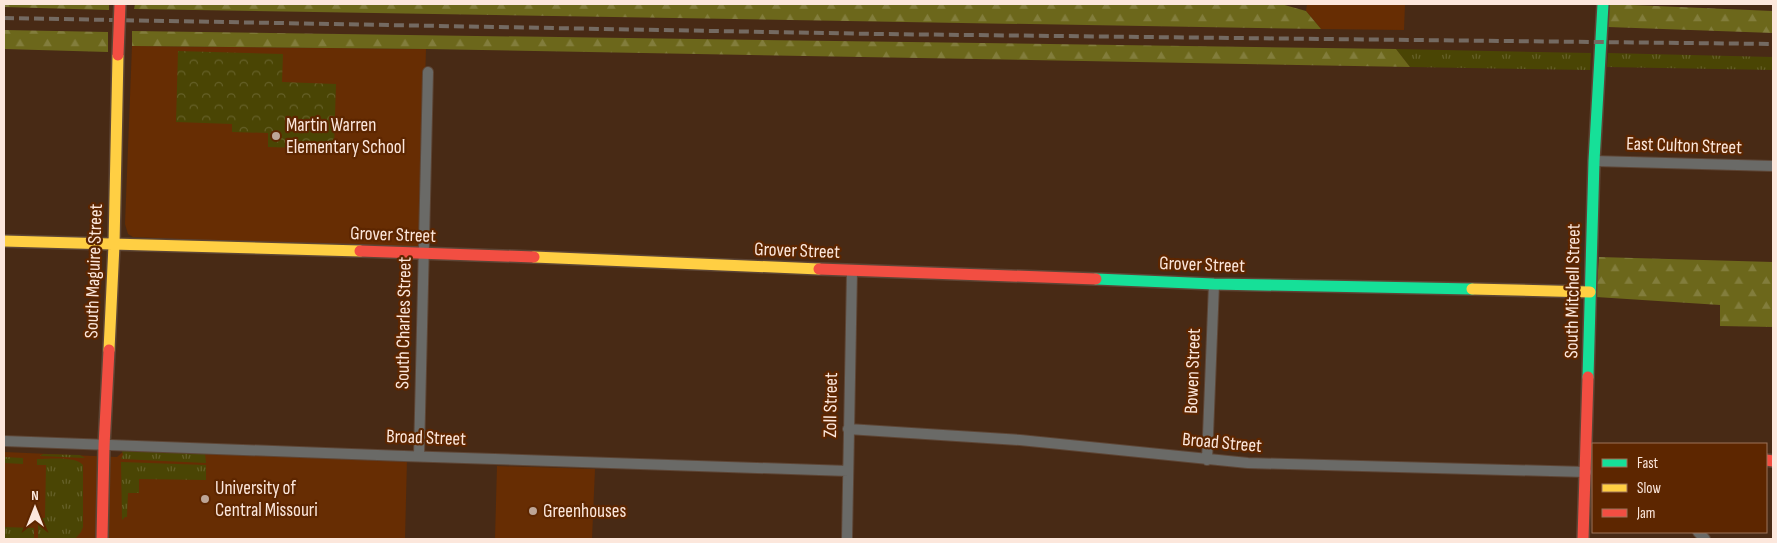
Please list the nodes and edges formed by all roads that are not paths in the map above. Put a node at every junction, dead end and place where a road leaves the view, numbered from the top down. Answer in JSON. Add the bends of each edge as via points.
{"nodes":[{"id":1,"x":120,"y":4,"type":"edge"},
{"id":2,"x":1603,"y":4,"type":"edge"},
{"id":3,"x":428,"y":72,"type":"dead end"},
{"id":4,"x":1594,"y":161,"type":"junction"},
{"id":5,"x":1773,"y":166,"type":"edge"},
{"id":6,"x":4,"y":241,"type":"edge"},
{"id":7,"x":114,"y":244,"type":"junction"},
{"id":8,"x":423,"y":253,"type":"junction"},
{"id":9,"x":852,"y":271,"type":"junction"},
{"id":10,"x":1214,"y":284,"type":"junction"},
{"id":11,"x":1590,"y":292,"type":"junction"},
{"id":12,"x":848,"y":429,"type":"junction"},
{"id":13,"x":4,"y":441,"type":"edge"},
{"id":14,"x":104,"y":446,"type":"junction"},
{"id":15,"x":419,"y":455,"type":"junction"},
{"id":16,"x":1207,"y":460,"type":"junction"},
{"id":17,"x":848,"y":471,"type":"junction"},
{"id":18,"x":1590,"y":472,"type":"edge"},
{"id":19,"x":102,"y":539,"type":"edge"},
{"id":20,"x":846,"y":539,"type":"edge"},
{"id":21,"x":1583,"y":539,"type":"edge"}],
"edges":[{"from":1,"to":7,"type":"street","name":"South Maguire Street","bridge":true},
{"from":2,"to":4,"type":"street","name":"South Mitchell Street"},
{"from":3,"to":8,"type":"street","name":"South Charles Street"},
{"from":4,"to":5,"type":"street","name":"East Culton Street"},
{"from":4,"to":11,"type":"street","name":"South Mitchell Street"},
{"from":6,"to":7,"type":"street","name":"Grover Street"},
{"from":7,"to":8,"type":"street","name":"Grover Street"},
{"from":7,"to":14,"type":"street","name":"South Maguire Street"},
{"from":8,"to":9,"type":"street","name":"Grover Street"},
{"from":8,"to":15,"type":"street","name":"South Charles Street"},
{"from":9,"to":10,"type":"street","name":"Grover Street"},
{"from":9,"to":12,"type":"street","name":"Zoll Street"},
{"from":10,"to":11,"type":"street","name":"Grover Street"},
{"from":10,"to":16,"type":"street","name":"Bowen Street"},
{"from":11,"to":18,"type":"street","name":"South Mitchell Street"},
{"from":12,"to":16,"type":"street","name":"Broad Street","via":[[1020,440]]},
{"from":12,"to":17,"type":"street","name":"Zoll Street"},
{"from":13,"to":14,"type":"street","name":"Broad Street"},
{"from":14,"to":15,"type":"street","name":"Broad Street"},
{"from":14,"to":19,"type":"street","name":"South Maguire Street"},
{"from":15,"to":17,"type":"street","name":"Broad Street"},
{"from":16,"to":18,"type":"street","name":"Broad Street","via":[[1347,467]]},
{"from":17,"to":20,"type":"street","name":"Zoll Street"},
{"from":18,"to":21,"type":"street","name":"South Mitchell Street"}]}
